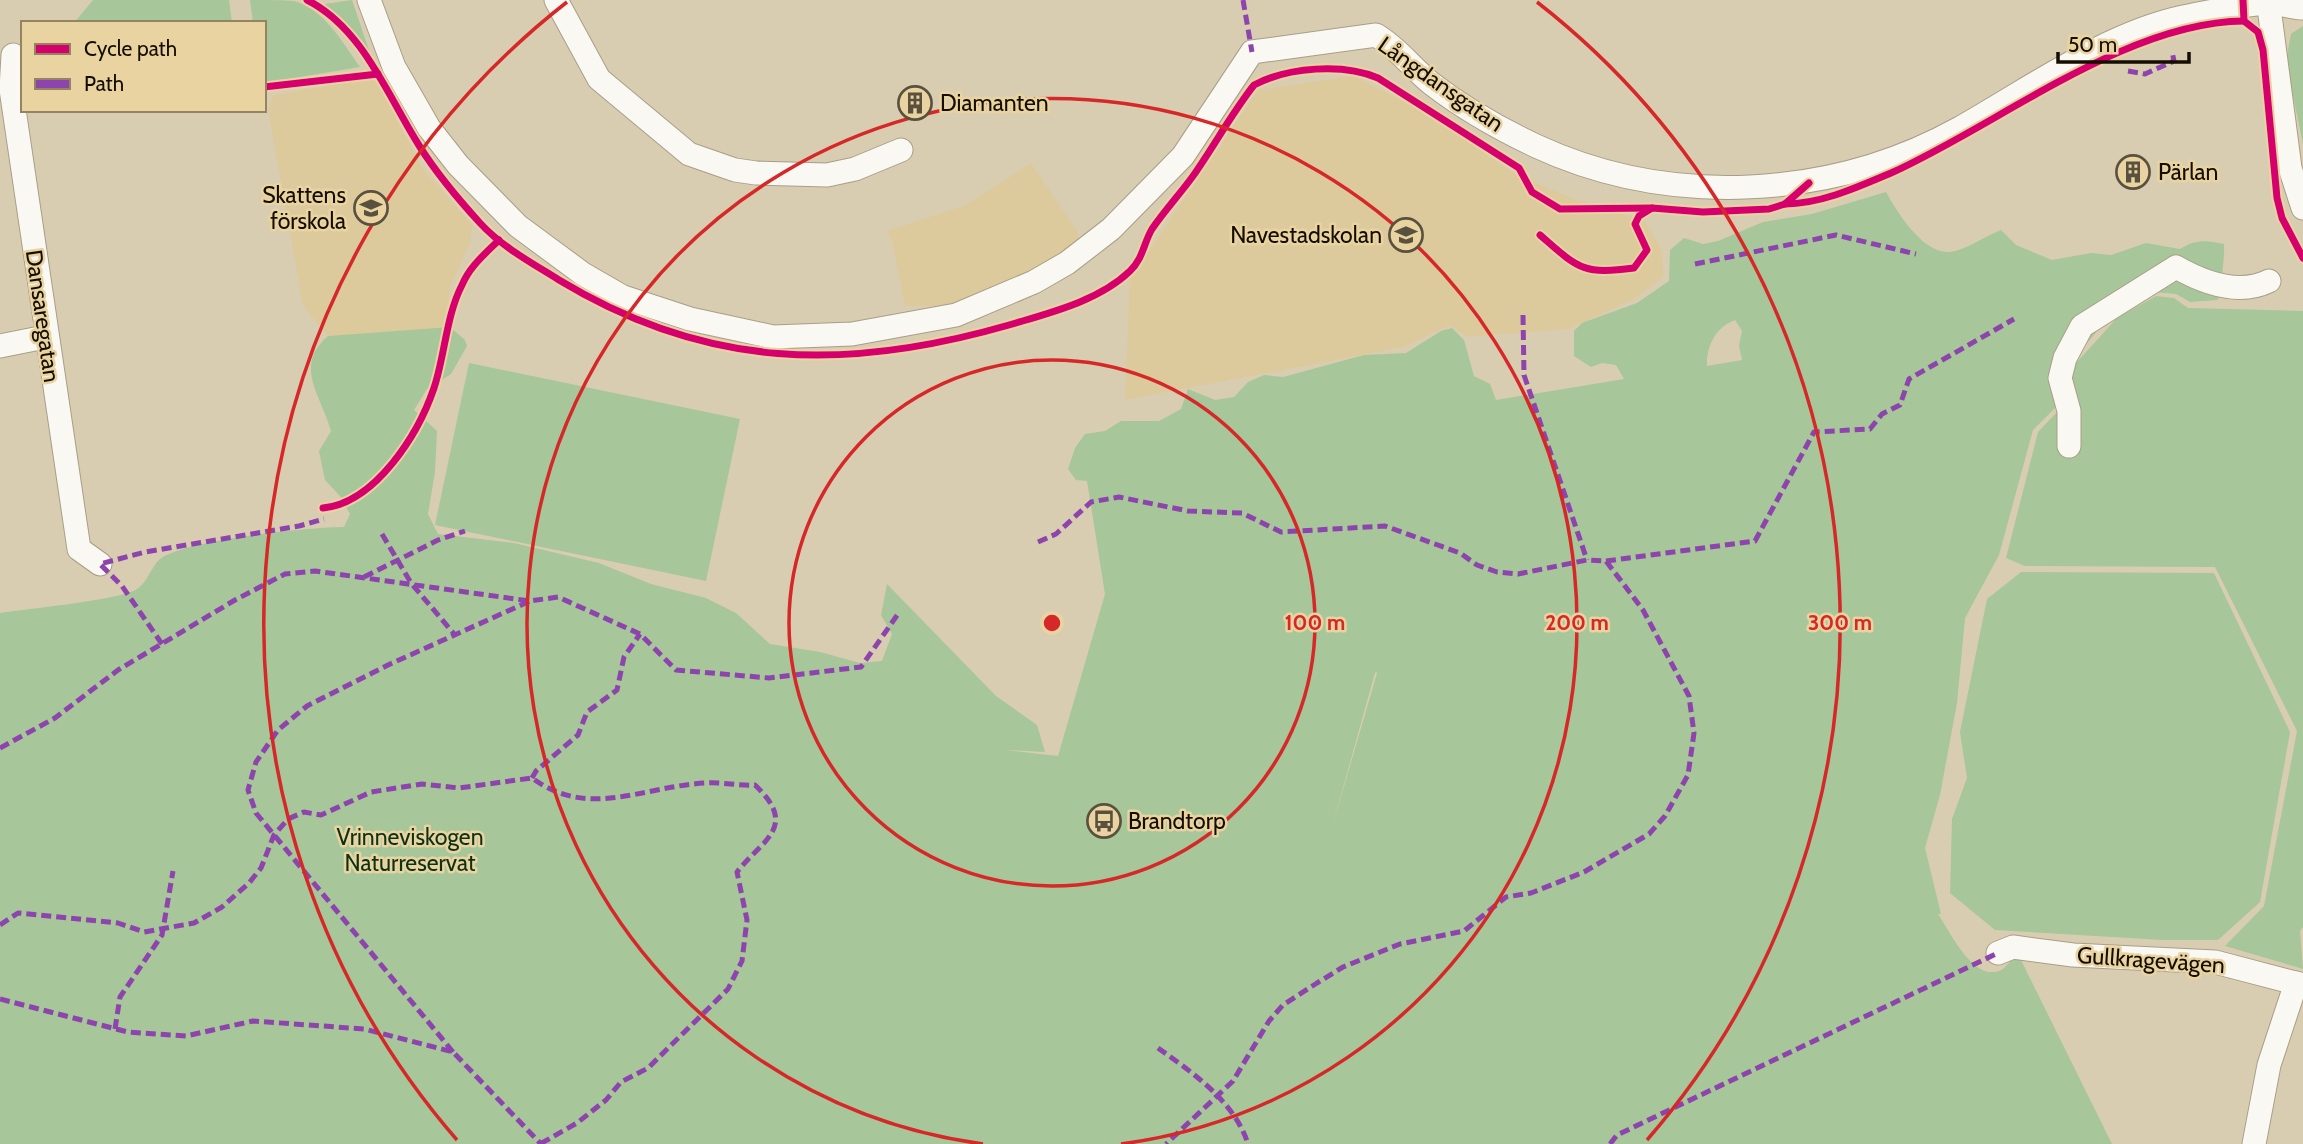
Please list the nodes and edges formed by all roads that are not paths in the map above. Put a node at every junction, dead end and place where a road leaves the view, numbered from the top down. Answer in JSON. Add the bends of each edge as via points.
{"nodes":[{"id":1,"x":369,"y":0,"type":"edge"},
{"id":2,"x":556,"y":0,"type":"edge"},
{"id":3,"x":2268,"y":1,"type":"edge"},
{"id":4,"x":2303,"y":8,"type":"edge"},
{"id":5,"x":13,"y":55,"type":"dead end"},
{"id":6,"x":901,"y":150,"type":"dead end"},
{"id":7,"x":2303,"y":208,"type":"edge"},
{"id":8,"x":2269,"y":281,"type":"dead end"},
{"id":9,"x":45,"y":337,"type":"junction"},
{"id":10,"x":0,"y":346,"type":"edge"},
{"id":11,"x":2069,"y":446,"type":"dead end"},
{"id":12,"x":100,"y":564,"type":"dead end"},
{"id":13,"x":1998,"y":953,"type":"dead end"},
{"id":14,"x":2299,"y":984,"type":"edge"},
{"id":15,"x":2254,"y":1144,"type":"edge"}],
"edges":[{"from":1,"to":3,"type":"street","name":"Långdansgatan","via":[[394,67],[429,128],[518,226],[623,297],[690,319],[773,337],[852,334],[957,315],[1067,263],[1111,229],[1183,156],[1252,52],[1376,36],[1458,102],[1556,154],[1615,174],[1657,181],[1783,187],[1816,182],[1907,153],[2066,66],[2144,30]]},
{"from":2,"to":6,"type":"street","via":[[599,79],[689,154],[746,172],[827,175]]},
{"from":3,"to":4,"type":"street","name":"Långdansgatan"},
{"from":3,"to":7,"type":"street","via":[[2290,167]]},
{"from":5,"to":9,"type":"street","name":"Dansaregatan","via":[[11,89]]},
{"from":8,"to":11,"type":"street","via":[[2253,289],[2208,284],[2176,267],[2082,326],[2060,378],[2069,411]]},
{"from":9,"to":10,"type":"street"},
{"from":9,"to":12,"type":"street","name":"Dansaregatan","via":[[79,549]]},
{"from":13,"to":14,"type":"street","name":"Gullkragevägen","via":[[2013,947],[2073,955],[2215,962]]},
{"from":14,"to":15,"type":"street","via":[[2269,1065]]}]}
